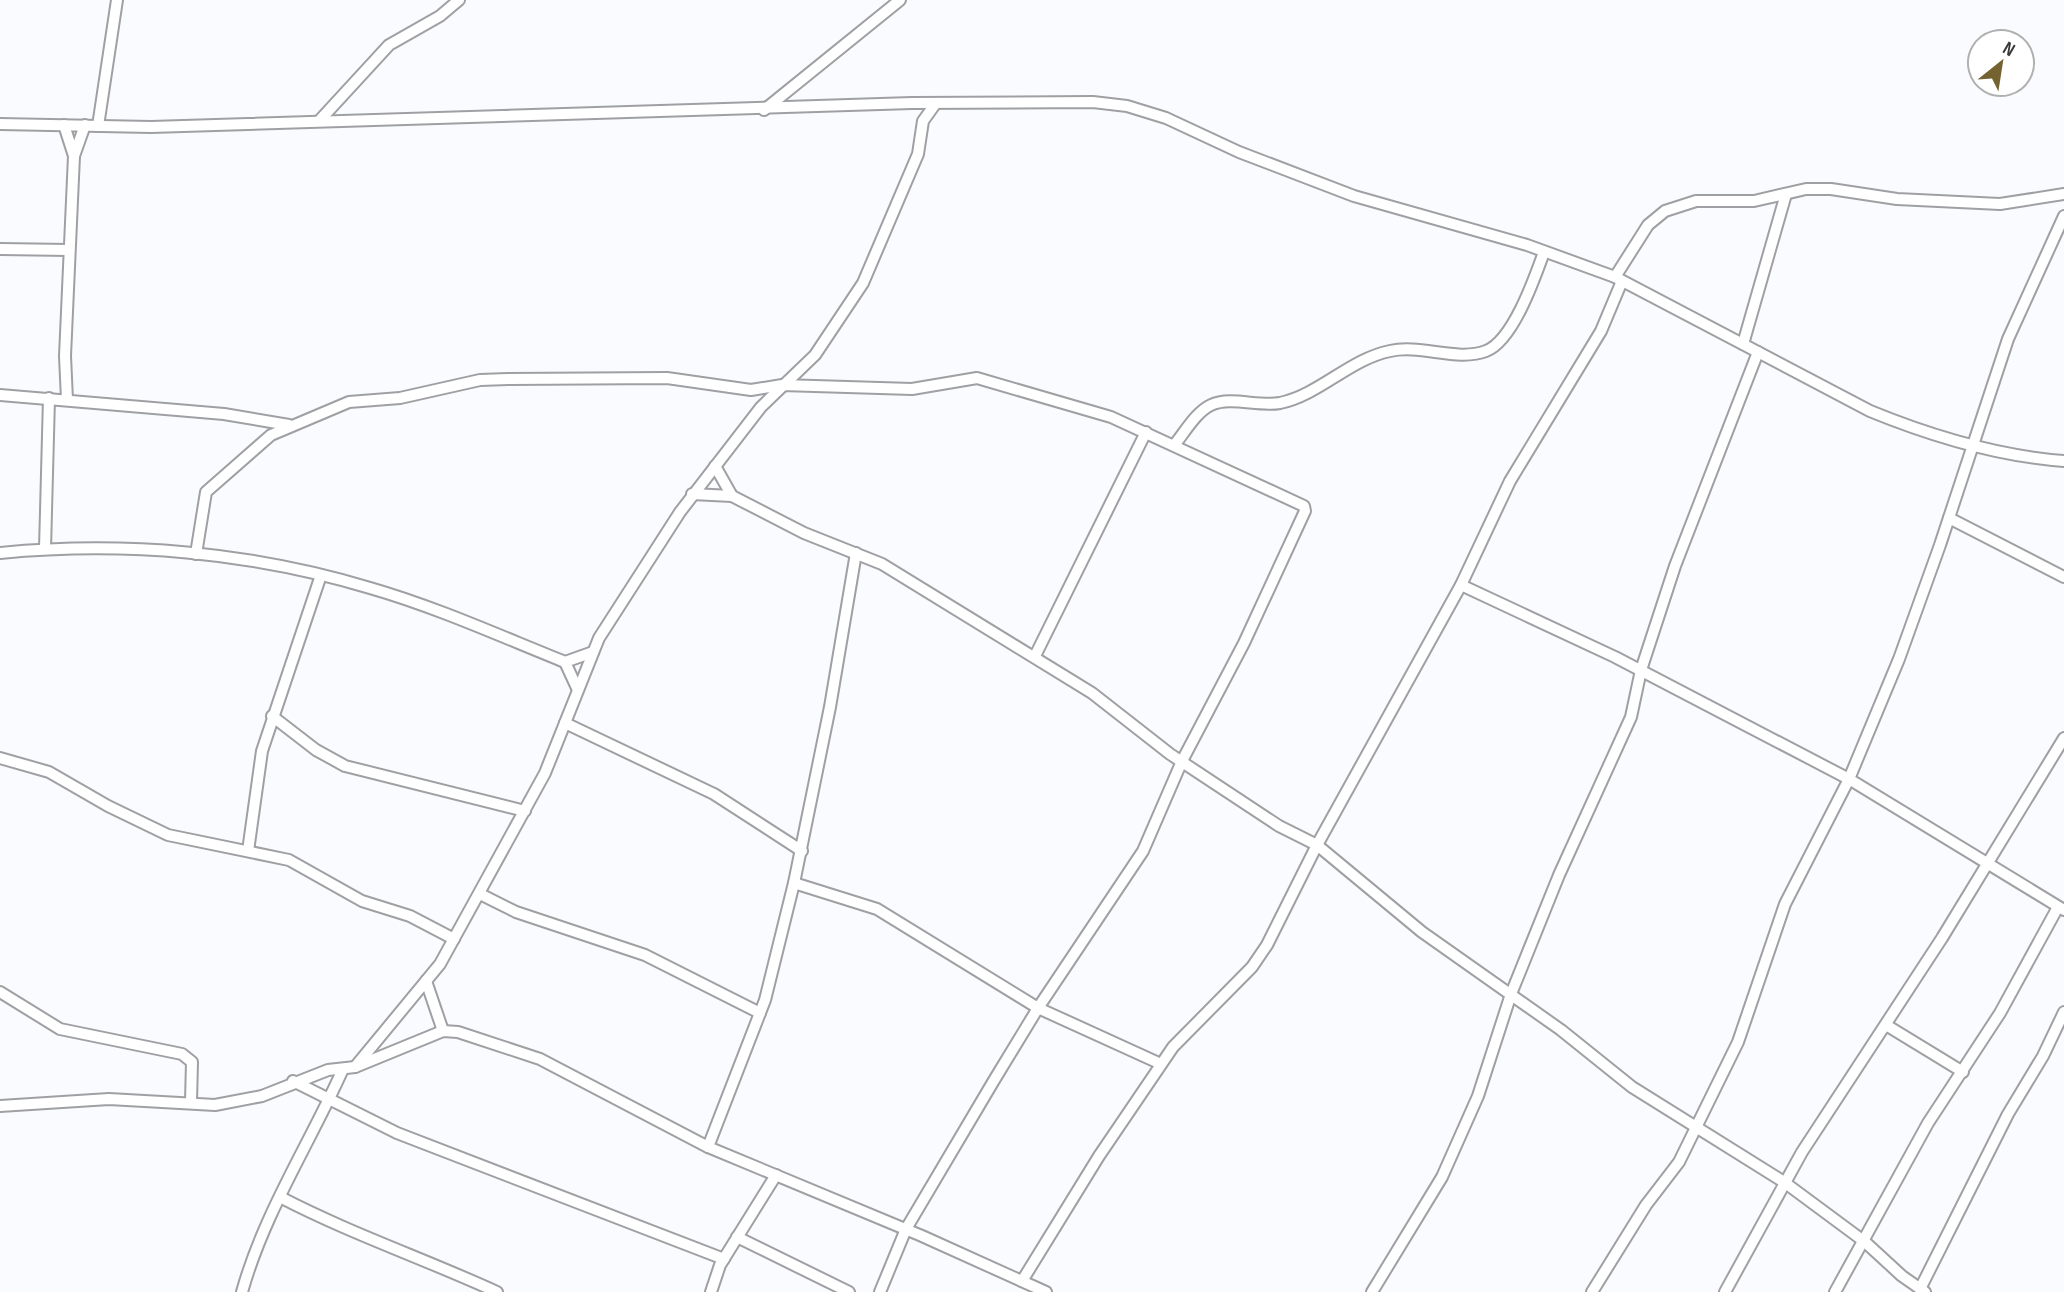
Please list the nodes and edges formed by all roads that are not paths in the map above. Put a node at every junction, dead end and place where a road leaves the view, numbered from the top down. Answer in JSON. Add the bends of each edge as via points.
{"nodes":[{"id":1,"x":117,"y":0,"type":"edge"},
{"id":2,"x":459,"y":0,"type":"edge"},
{"id":3,"x":900,"y":0,"type":"edge"},
{"id":4,"x":912,"y":103,"type":"junction"},
{"id":5,"x":936,"y":103,"type":"junction"},
{"id":6,"x":764,"y":110,"type":"junction"},
{"id":7,"x":320,"y":120,"type":"junction"},
{"id":8,"x":923,"y":121,"type":"junction"},
{"id":9,"x":0,"y":124,"type":"edge"},
{"id":10,"x":64,"y":125,"type":"junction"},
{"id":11,"x":85,"y":125,"type":"junction"},
{"id":12,"x":98,"y":126,"type":"junction"},
{"id":13,"x":74,"y":156,"type":"junction"},
{"id":14,"x":1786,"y":194,"type":"junction"},
{"id":15,"x":2064,"y":194,"type":"edge"},
{"id":16,"x":2064,"y":216,"type":"edge"},
{"id":17,"x":0,"y":248,"type":"edge"},
{"id":18,"x":69,"y":250,"type":"junction"},
{"id":19,"x":1544,"y":251,"type":"junction"},
{"id":20,"x":1618,"y":279,"type":"junction"},
{"id":21,"x":1743,"y":344,"type":"junction"},
{"id":22,"x":1758,"y":352,"type":"junction"},
{"id":23,"x":782,"y":386,"type":"junction"},
{"id":24,"x":0,"y":395,"type":"edge"},
{"id":25,"x":49,"y":398,"type":"junction"},
{"id":26,"x":67,"y":400,"type":"junction"},
{"id":27,"x":289,"y":425,"type":"junction"},
{"id":28,"x":1146,"y":432,"type":"junction"},
{"id":29,"x":1175,"y":444,"type":"junction"},
{"id":30,"x":1974,"y":445,"type":"junction"},
{"id":31,"x":2064,"y":461,"type":"edge"},
{"id":32,"x":715,"y":466,"type":"junction"},
{"id":33,"x":692,"y":494,"type":"junction"},
{"id":34,"x":733,"y":496,"type":"junction"},
{"id":35,"x":1949,"y":518,"type":"junction"},
{"id":36,"x":45,"y":549,"type":"junction"},
{"id":37,"x":0,"y":553,"type":"edge"},
{"id":38,"x":856,"y":553,"type":"junction"},
{"id":39,"x":196,"y":554,"type":"junction"},
{"id":40,"x":321,"y":575,"type":"junction"},
{"id":41,"x":2064,"y":577,"type":"edge"},
{"id":42,"x":1461,"y":585,"type":"junction"},
{"id":43,"x":593,"y":652,"type":"junction"},
{"id":44,"x":1035,"y":656,"type":"junction"},
{"id":45,"x":565,"y":662,"type":"junction"},
{"id":46,"x":1641,"y":670,"type":"junction"},
{"id":47,"x":577,"y":688,"type":"junction"},
{"id":48,"x":272,"y":716,"type":"junction"},
{"id":49,"x":565,"y":723,"type":"junction"},
{"id":50,"x":2064,"y":738,"type":"edge"},
{"id":51,"x":0,"y":758,"type":"edge"},
{"id":52,"x":1182,"y":761,"type":"junction"},
{"id":53,"x":1849,"y":779,"type":"junction"},
{"id":54,"x":525,"y":811,"type":"junction"},
{"id":55,"x":1317,"y":845,"type":"junction"},
{"id":56,"x":802,"y":850,"type":"junction"},
{"id":57,"x":248,"y":851,"type":"junction"},
{"id":58,"x":1987,"y":862,"type":"junction"},
{"id":59,"x":794,"y":883,"type":"junction"},
{"id":60,"x":480,"y":894,"type":"junction"},
{"id":61,"x":2061,"y":909,"type":"edge"},
{"id":62,"x":454,"y":939,"type":"junction"},
{"id":63,"x":426,"y":981,"type":"junction"},
{"id":64,"x":0,"y":992,"type":"edge"},
{"id":65,"x":1511,"y":994,"type":"junction"},
{"id":66,"x":1038,"y":1008,"type":"junction"},
{"id":67,"x":2064,"y":1012,"type":"edge"},
{"id":68,"x":760,"y":1013,"type":"junction"},
{"id":69,"x":1886,"y":1025,"type":"junction"},
{"id":70,"x":443,"y":1031,"type":"junction"},
{"id":71,"x":1161,"y":1064,"type":"junction"},
{"id":72,"x":349,"y":1068,"type":"junction"},
{"id":73,"x":1963,"y":1072,"type":"junction"},
{"id":74,"x":293,"y":1081,"type":"junction"},
{"id":75,"x":329,"y":1100,"type":"junction"},
{"id":76,"x":191,"y":1101,"type":"junction"},
{"id":77,"x":0,"y":1105,"type":"edge"},
{"id":78,"x":1693,"y":1127,"type":"junction"},
{"id":79,"x":708,"y":1147,"type":"junction"},
{"id":80,"x":776,"y":1175,"type":"junction"},
{"id":81,"x":1784,"y":1182,"type":"junction"},
{"id":82,"x":279,"y":1197,"type":"junction"},
{"id":83,"x":906,"y":1230,"type":"junction"},
{"id":84,"x":737,"y":1237,"type":"junction"},
{"id":85,"x":1865,"y":1242,"type":"junction"},
{"id":86,"x":724,"y":1259,"type":"junction"},
{"id":87,"x":1022,"y":1281,"type":"junction"},
{"id":88,"x":1922,"y":1291,"type":"edge"},
{"id":89,"x":242,"y":1292,"type":"edge"},
{"id":90,"x":497,"y":1292,"type":"edge"},
{"id":91,"x":711,"y":1292,"type":"edge"},
{"id":92,"x":849,"y":1292,"type":"edge"},
{"id":93,"x":880,"y":1292,"type":"edge"},
{"id":94,"x":1046,"y":1292,"type":"edge"},
{"id":95,"x":1372,"y":1292,"type":"edge"},
{"id":96,"x":1592,"y":1292,"type":"edge"},
{"id":97,"x":1725,"y":1292,"type":"edge"},
{"id":98,"x":1835,"y":1292,"type":"edge"}],
"edges":[{"from":1,"to":12,"type":"street"},
{"from":2,"to":7,"type":"street","via":[[388,45]]},
{"from":3,"to":6,"type":"street"},
{"from":4,"to":5,"type":"street"},
{"from":4,"to":6,"type":"street"},
{"from":4,"to":8,"type":"street"},
{"from":5,"to":8,"type":"street"},
{"from":5,"to":19,"type":"street","via":[[1127,106],[1354,196]]},
{"from":6,"to":7,"type":"street"},
{"from":7,"to":12,"type":"street"},
{"from":8,"to":23,"type":"street","via":[[918,153],[863,283],[815,355]]},
{"from":9,"to":10,"type":"street"},
{"from":10,"to":11,"type":"street"},
{"from":10,"to":13,"type":"street"},
{"from":11,"to":12,"type":"street"},
{"from":11,"to":13,"type":"street"},
{"from":13,"to":18,"type":"street"},
{"from":14,"to":15,"type":"street","via":[[1831,189],[1897,199],[2000,204]]},
{"from":14,"to":20,"type":"street","via":[[1754,201],[1696,201],[1665,211],[1648,225]]},
{"from":14,"to":21,"type":"street"},
{"from":16,"to":30,"type":"street","via":[[2008,339]]},
{"from":17,"to":18,"type":"street"},
{"from":18,"to":26,"type":"street"},
{"from":19,"to":20,"type":"street"},
{"from":19,"to":29,"type":"street","via":[[1526,303],[1486,351],[1390,351],[1279,403],[1211,405]]},
{"from":20,"to":21,"type":"street"},
{"from":20,"to":42,"type":"street","via":[[1601,331],[1510,481]]},
{"from":21,"to":22,"type":"street"},
{"from":22,"to":30,"type":"street","via":[[1914,430]]},
{"from":22,"to":46,"type":"street","via":[[1675,566]]},
{"from":23,"to":27,"type":"street","via":[[751,390],[667,378],[480,380],[400,398],[349,402]]},
{"from":23,"to":28,"type":"street","via":[[912,389],[977,378],[1084,408]]},
{"from":23,"to":32,"type":"street"},
{"from":24,"to":25,"type":"street"},
{"from":25,"to":26,"type":"street"},
{"from":25,"to":36,"type":"street"},
{"from":26,"to":27,"type":"street","via":[[224,414]]},
{"from":27,"to":39,"type":"street","via":[[256,447],[206,492]]},
{"from":28,"to":29,"type":"street"},
{"from":28,"to":44,"type":"street"},
{"from":29,"to":52,"type":"street","via":[[1306,508],[1244,643]]},
{"from":30,"to":31,"type":"street"},
{"from":30,"to":35,"type":"street"},
{"from":32,"to":33,"type":"street"},
{"from":32,"to":34,"type":"street"},
{"from":33,"to":34,"type":"street"},
{"from":33,"to":43,"type":"street"},
{"from":34,"to":38,"type":"street","via":[[804,533]]},
{"from":35,"to":41,"type":"street"},
{"from":35,"to":53,"type":"street","via":[[1904,646]]},
{"from":36,"to":37,"type":"street"},
{"from":36,"to":39,"type":"street"},
{"from":38,"to":44,"type":"street","via":[[901,574],[967,619]]},
{"from":38,"to":56,"type":"street"},
{"from":39,"to":40,"type":"street","via":[[242,558]]},
{"from":40,"to":45,"type":"street","via":[[415,603]]},
{"from":40,"to":48,"type":"street"},
{"from":42,"to":46,"type":"street"},
{"from":42,"to":55,"type":"street"},
{"from":43,"to":45,"type":"street"},
{"from":43,"to":47,"type":"street"},
{"from":44,"to":52,"type":"street"},
{"from":45,"to":47,"type":"street"},
{"from":46,"to":53,"type":"street"},
{"from":46,"to":65,"type":"street","via":[[1621,743],[1559,875]]},
{"from":47,"to":49,"type":"street"},
{"from":48,"to":54,"type":"street","via":[[345,766]]},
{"from":48,"to":57,"type":"street","via":[[262,751]]},
{"from":49,"to":54,"type":"street"},
{"from":49,"to":56,"type":"street","via":[[714,794]]},
{"from":50,"to":58,"type":"street"},
{"from":51,"to":57,"type":"street","via":[[49,772],[149,827]]},
{"from":52,"to":55,"type":"street","via":[[1279,826]]},
{"from":52,"to":66,"type":"street","via":[[1143,851]]},
{"from":53,"to":58,"type":"street"},
{"from":53,"to":78,"type":"street","via":[[1785,904],[1738,1042]]},
{"from":54,"to":60,"type":"street"},
{"from":55,"to":65,"type":"street","via":[[1422,932]]},
{"from":55,"to":71,"type":"street","via":[[1252,967],[1186,1031]]},
{"from":56,"to":59,"type":"street"},
{"from":57,"to":62,"type":"street","via":[[289,860],[362,901],[410,916]]},
{"from":58,"to":61,"type":"street"},
{"from":58,"to":69,"type":"street"},
{"from":59,"to":66,"type":"street","via":[[877,909]]},
{"from":59,"to":68,"type":"street"},
{"from":60,"to":62,"type":"street"},
{"from":60,"to":68,"type":"street","via":[[516,912],[645,956]]},
{"from":61,"to":73,"type":"street"},
{"from":62,"to":63,"type":"street"},
{"from":63,"to":70,"type":"street"},
{"from":63,"to":72,"type":"street"},
{"from":64,"to":76,"type":"street","via":[[60,1029],[182,1054],[192,1062]]},
{"from":65,"to":78,"type":"street","via":[[1632,1087]]},
{"from":65,"to":95,"type":"street","via":[[1478,1096],[1442,1177]]},
{"from":66,"to":71,"type":"street"},
{"from":66,"to":83,"type":"street"},
{"from":67,"to":88,"type":"street","via":[[2008,1114]]},
{"from":68,"to":79,"type":"street"},
{"from":69,"to":73,"type":"street"},
{"from":69,"to":81,"type":"street"},
{"from":70,"to":72,"type":"street"},
{"from":70,"to":79,"type":"street","via":[[540,1059]]},
{"from":71,"to":87,"type":"street"},
{"from":72,"to":74,"type":"street"},
{"from":72,"to":75,"type":"street"},
{"from":73,"to":85,"type":"street","via":[[1928,1124]]},
{"from":74,"to":75,"type":"street"},
{"from":74,"to":76,"type":"street","via":[[262,1096],[229,1103]]},
{"from":75,"to":82,"type":"street"},
{"from":75,"to":86,"type":"street","via":[[397,1133]]},
{"from":76,"to":77,"type":"street","via":[[109,1099]]},
{"from":78,"to":81,"type":"street"},
{"from":78,"to":96,"type":"street","via":[[1679,1162],[1646,1205]]},
{"from":79,"to":80,"type":"street"},
{"from":80,"to":83,"type":"street"},
{"from":80,"to":84,"type":"street"},
{"from":81,"to":85,"type":"street"},
{"from":81,"to":97,"type":"street"},
{"from":82,"to":89,"type":"street"},
{"from":82,"to":90,"type":"street"},
{"from":83,"to":87,"type":"street"},
{"from":83,"to":93,"type":"street"},
{"from":84,"to":86,"type":"street"},
{"from":84,"to":92,"type":"street"},
{"from":85,"to":88,"type":"street"},
{"from":85,"to":98,"type":"street"},
{"from":86,"to":91,"type":"street"},
{"from":87,"to":94,"type":"street"}]}
